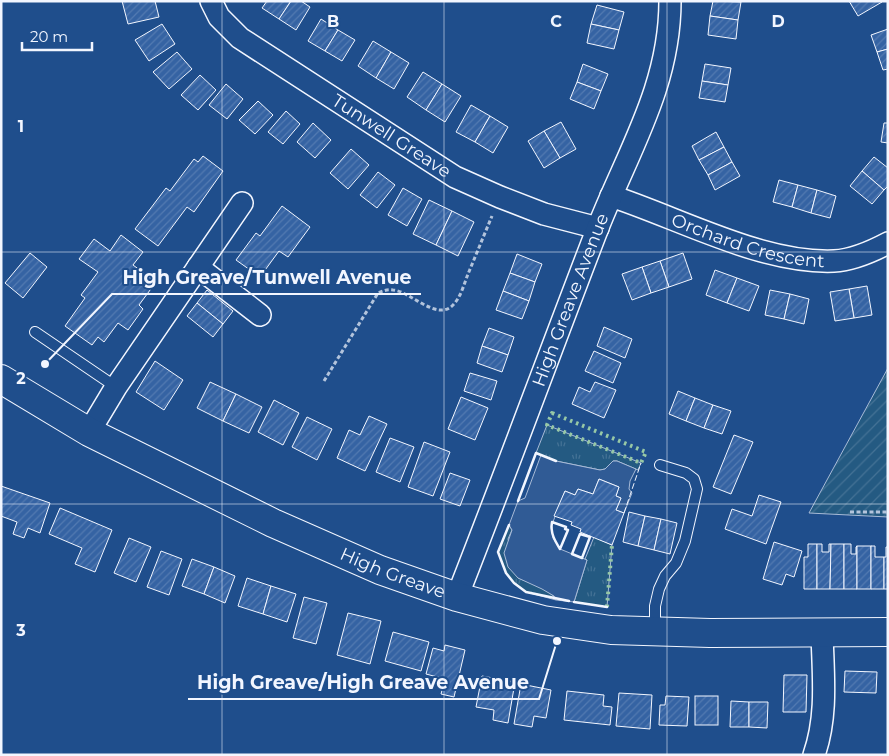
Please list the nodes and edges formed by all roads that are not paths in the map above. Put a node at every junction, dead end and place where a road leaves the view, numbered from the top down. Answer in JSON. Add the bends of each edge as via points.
{"nodes":[{"id":1,"x":211,"y":1,"type":"edge"},
{"id":2,"x":670,"y":1,"type":"edge"},
{"id":3,"x":611,"y":196,"type":"junction"},
{"id":4,"x":242,"y":203,"type":"dead end"},
{"id":5,"x":598,"y":228,"type":"junction"},
{"id":6,"x":888,"y":242,"type":"edge"},
{"id":7,"x":198,"y":267,"type":"junction"},
{"id":8,"x":260,"y":315,"type":"dead end"},
{"id":9,"x":35,"y":332,"type":"dead end"},
{"id":10,"x":1,"y":379,"type":"edge"},
{"id":11,"x":116,"y":387,"type":"junction"},
{"id":12,"x":89,"y":432,"type":"junction"},
{"id":13,"x":660,"y":465,"type":"dead end"},
{"id":14,"x":457,"y":597,"type":"junction"},
{"id":15,"x":655,"y":632,"type":"junction"},
{"id":16,"x":888,"y":632,"type":"edge"},
{"id":17,"x":822,"y":633,"type":"junction"},
{"id":18,"x":814,"y":755,"type":"edge"}],
"edges":[{"from":1,"to":5,"type":"street","name":"Tunwell Greave","via":[[219,17],[240,38],[455,177],[544,214]]},
{"from":2,"to":3,"type":"street","name":"High Greave Avenue","via":[[665,57],[652,101]]},
{"from":3,"to":5,"type":"street","name":"High Greave Avenue"},
{"from":3,"to":6,"type":"street","name":"Orchard Crescent","via":[[753,249],[803,260],[835,261],[868,254]]},
{"from":4,"to":7,"type":"street"},
{"from":5,"to":14,"type":"street","name":"High Greave Avenue"},
{"from":7,"to":8,"type":"street"},
{"from":7,"to":11,"type":"street"},
{"from":9,"to":11,"type":"lane"},
{"from":10,"to":12,"type":"main road","name":"High Greave"},
{"from":11,"to":12,"type":"street"},
{"from":12,"to":14,"type":"main road","name":"High Greave","via":[[273,523],[380,570]]},
{"from":13,"to":15,"type":"lane","via":[[686,473],[694,479],[697,488],[685,541],[676,563],[659,589]]},
{"from":14,"to":15,"type":"main road","name":"High Greave","via":[[543,620],[611,630]]},
{"from":15,"to":17,"type":"main road","name":"High Greave"},
{"from":16,"to":17,"type":"main road","name":"High Greave"},
{"from":17,"to":18,"type":"street","via":[[824,704]]}]}
